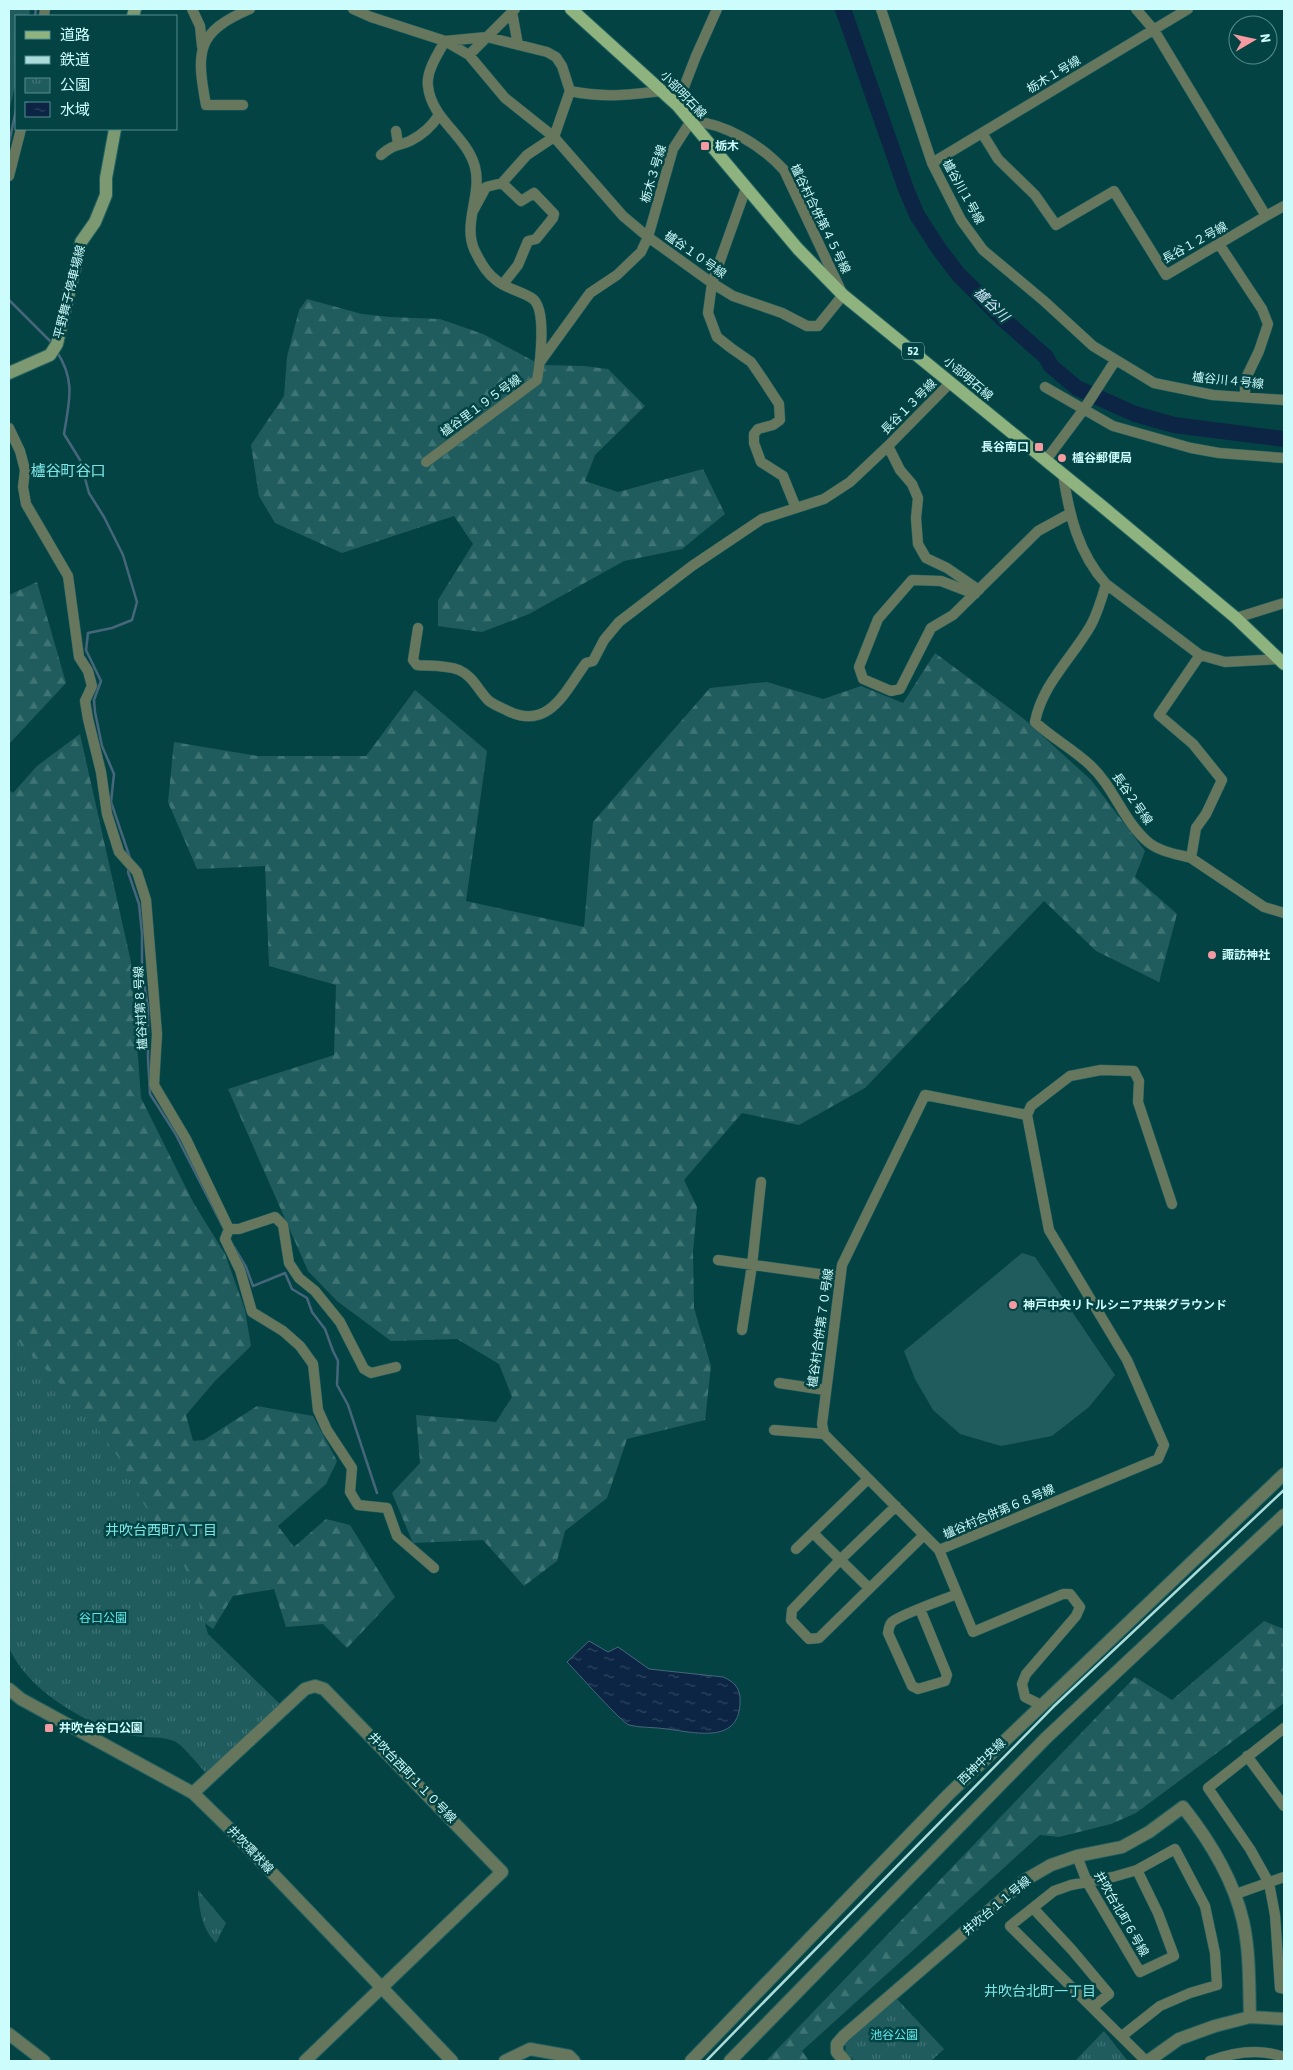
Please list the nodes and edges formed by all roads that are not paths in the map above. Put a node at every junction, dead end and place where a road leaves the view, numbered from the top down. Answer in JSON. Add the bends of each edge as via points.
{"nodes":[{"id":1,"x":192,"y":9,"type":"edge"},
{"id":2,"x":250,"y":9,"type":"edge"},
{"id":3,"x":353,"y":9,"type":"edge"},
{"id":4,"x":571,"y":9,"type":"edge"},
{"id":5,"x":717,"y":9,"type":"edge"},
{"id":6,"x":881,"y":9,"type":"edge"},
{"id":7,"x":1136,"y":9,"type":"edge"},
{"id":8,"x":1188,"y":9,"type":"edge"},
{"id":9,"x":513,"y":10,"type":"edge"},
{"id":10,"x":1154,"y":30,"type":"junction"},
{"id":11,"x":487,"y":37,"type":"junction"},
{"id":12,"x":445,"y":41,"type":"junction"},
{"id":13,"x":518,"y":45,"type":"junction"},
{"id":14,"x":202,"y":52,"type":"junction"},
{"id":15,"x":470,"y":55,"type":"junction"},
{"id":16,"x":570,"y":91,"type":"junction"},
{"id":17,"x":662,"y":91,"type":"junction"},
{"id":18,"x":677,"y":105,"type":"junction"},
{"id":19,"x":243,"y":106,"type":"dead end"},
{"id":20,"x":439,"y":114,"type":"junction"},
{"id":21,"x":691,"y":121,"type":"junction"},
{"id":22,"x":21,"y":130,"type":"edge"},
{"id":23,"x":114,"y":130,"type":"edge"},
{"id":24,"x":396,"y":131,"type":"dead end"},
{"id":25,"x":982,"y":133,"type":"junction"},
{"id":26,"x":554,"y":137,"type":"junction"},
{"id":27,"x":398,"y":144,"type":"junction"},
{"id":28,"x":382,"y":155,"type":"dead end"},
{"id":29,"x":932,"y":163,"type":"junction"},
{"id":30,"x":9,"y":176,"type":"edge"},
{"id":31,"x":502,"y":183,"type":"junction"},
{"id":32,"x":746,"y":188,"type":"junction"},
{"id":33,"x":1284,"y":206,"type":"edge"},
{"id":34,"x":473,"y":210,"type":"junction"},
{"id":35,"x":1266,"y":216,"type":"junction"},
{"id":36,"x":648,"y":238,"type":"junction"},
{"id":37,"x":1218,"y":244,"type":"junction"},
{"id":38,"x":712,"y":283,"type":"junction"},
{"id":39,"x":503,"y":284,"type":"junction"},
{"id":40,"x":843,"y":294,"type":"junction"},
{"id":41,"x":1115,"y":361,"type":"junction"},
{"id":42,"x":540,"y":362,"type":"junction"},
{"id":43,"x":9,"y":373,"type":"edge"},
{"id":44,"x":951,"y":382,"type":"junction"},
{"id":45,"x":1045,"y":387,"type":"dead end"},
{"id":46,"x":1245,"y":396,"type":"junction"},
{"id":47,"x":1282,"y":398,"type":"edge"},
{"id":48,"x":1084,"y":409,"type":"junction"},
{"id":49,"x":9,"y":428,"type":"edge"},
{"id":50,"x":888,"y":446,"type":"junction"},
{"id":51,"x":1284,"y":458,"type":"edge"},
{"id":52,"x":1046,"y":460,"type":"junction"},
{"id":53,"x":426,"y":462,"type":"dead end"},
{"id":54,"x":1063,"y":474,"type":"junction"},
{"id":55,"x":796,"y":508,"type":"junction"},
{"id":56,"x":1069,"y":514,"type":"junction"},
{"id":57,"x":1106,"y":584,"type":"junction"},
{"id":58,"x":977,"y":592,"type":"junction"},
{"id":59,"x":1284,"y":603,"type":"edge"},
{"id":60,"x":1236,"y":618,"type":"junction"},
{"id":61,"x":418,"y":628,"type":"dead end"},
{"id":62,"x":1200,"y":655,"type":"junction"},
{"id":63,"x":1281,"y":662,"type":"edge"},
{"id":64,"x":1192,"y":858,"type":"junction"},
{"id":65,"x":1284,"y":913,"type":"edge"},
{"id":66,"x":1027,"y":1115,"type":"junction"},
{"id":67,"x":761,"y":1182,"type":"dead end"},
{"id":68,"x":1172,"y":1204,"type":"dead end"},
{"id":69,"x":228,"y":1233,"type":"junction"},
{"id":70,"x":718,"y":1260,"type":"dead end"},
{"id":71,"x":752,"y":1265,"type":"junction"},
{"id":72,"x":840,"y":1277,"type":"junction"},
{"id":73,"x":742,"y":1330,"type":"dead end"},
{"id":74,"x":396,"y":1367,"type":"dead end"},
{"id":75,"x":779,"y":1383,"type":"dead end"},
{"id":76,"x":825,"y":1390,"type":"junction"},
{"id":77,"x":774,"y":1430,"type":"dead end"},
{"id":78,"x":824,"y":1434,"type":"junction"},
{"id":79,"x":1284,"y":1474,"type":"edge"},
{"id":80,"x":868,"y":1478,"type":"junction"},
{"id":81,"x":896,"y":1506,"type":"junction"},
{"id":82,"x":1284,"y":1515,"type":"edge"},
{"id":83,"x":813,"y":1534,"type":"junction"},
{"id":84,"x":924,"y":1535,"type":"junction"},
{"id":85,"x":796,"y":1549,"type":"dead end"},
{"id":86,"x":939,"y":1550,"type":"junction"},
{"id":87,"x":841,"y":1559,"type":"junction"},
{"id":88,"x":434,"y":1568,"type":"dead end"},
{"id":89,"x":868,"y":1588,"type":"junction"},
{"id":90,"x":957,"y":1594,"type":"junction"},
{"id":91,"x":920,"y":1609,"type":"junction"},
{"id":92,"x":9,"y":1689,"type":"edge"},
{"id":93,"x":1041,"y":1705,"type":"junction"},
{"id":94,"x":1284,"y":1728,"type":"edge"},
{"id":95,"x":1247,"y":1756,"type":"junction"},
{"id":96,"x":193,"y":1793,"type":"junction"},
{"id":97,"x":1284,"y":1806,"type":"edge"},
{"id":98,"x":1077,"y":1856,"type":"junction"},
{"id":99,"x":1138,"y":1870,"type":"junction"},
{"id":100,"x":1284,"y":1877,"type":"edge"},
{"id":101,"x":1087,"y":1882,"type":"junction"},
{"id":102,"x":1269,"y":1883,"type":"junction"},
{"id":103,"x":1236,"y":1894,"type":"junction"},
{"id":104,"x":1033,"y":1908,"type":"junction"},
{"id":105,"x":382,"y":1989,"type":"junction"},
{"id":106,"x":1284,"y":1989,"type":"edge"},
{"id":107,"x":1093,"y":2007,"type":"junction"},
{"id":108,"x":1250,"y":2017,"type":"junction"},
{"id":109,"x":1284,"y":2019,"type":"edge"},
{"id":110,"x":720,"y":2032,"type":"junction"},
{"id":111,"x":9,"y":2034,"type":"edge"},
{"id":112,"x":1122,"y":2036,"type":"junction"},
{"id":113,"x":550,"y":2051,"type":"junction"},
{"id":114,"x":1284,"y":2056,"type":"edge"},
{"id":115,"x":732,"y":2059,"type":"edge"},
{"id":116,"x":44,"y":2061,"type":"edge"},
{"id":117,"x":304,"y":2061,"type":"edge"},
{"id":118,"x":452,"y":2061,"type":"edge"},
{"id":119,"x":505,"y":2061,"type":"edge"},
{"id":120,"x":561,"y":2061,"type":"edge"},
{"id":121,"x":574,"y":2061,"type":"edge"},
{"id":122,"x":687,"y":2061,"type":"edge"},
{"id":123,"x":691,"y":2061,"type":"edge"},
{"id":124,"x":845,"y":2061,"type":"edge"},
{"id":125,"x":1147,"y":2061,"type":"edge"},
{"id":126,"x":1210,"y":2061,"type":"edge"}],
"edges":[{"from":1,"to":14,"type":"street","via":[[200,26]]},
{"from":2,"to":14,"type":"street","via":[[218,26],[206,39]]},
{"from":3,"to":12,"type":"street","name":"櫨谷１０号線"},
{"from":4,"to":17,"type":"main road","name":"小部明石線","number":"52"},
{"from":5,"to":18,"type":"street"},
{"from":6,"to":29,"type":"street","name":"櫨谷川１号線"},
{"from":7,"to":10,"type":"street"},
{"from":8,"to":10,"type":"street","name":"栃木１号線"},
{"from":9,"to":11,"type":"street"},
{"from":9,"to":13,"type":"street"},
{"from":10,"to":25,"type":"street","name":"栃木１号線"},
{"from":10,"to":35,"type":"street"},
{"from":11,"to":12,"type":"street","name":"櫨谷１０号線"},
{"from":11,"to":13,"type":"street","name":"櫨谷１０号線"},
{"from":11,"to":15,"type":"street"},
{"from":12,"to":15,"type":"street","name":"櫨谷１０号線"},
{"from":12,"to":20,"type":"street","via":[[432,67],[428,86]]},
{"from":13,"to":16,"type":"street","name":"櫨谷１０号線","via":[[556,57]]},
{"from":14,"to":19,"type":"street","via":[[201,81],[206,105]]},
{"from":15,"to":26,"type":"street","name":"櫨谷１０号線","via":[[505,98]]},
{"from":16,"to":17,"type":"street","via":[[594,96]]},
{"from":16,"to":26,"type":"street"},
{"from":17,"to":18,"type":"main road","name":"小部明石線","number":"52"},
{"from":18,"to":21,"type":"main road","name":"小部明石線","number":"52"},
{"from":20,"to":27,"type":"street","via":[[433,125],[409,142]]},
{"from":20,"to":34,"type":"street","via":[[471,154],[476,169]]},
{"from":21,"to":32,"type":"main road","name":"小部明石線","number":"52"},
{"from":21,"to":36,"type":"street","name":"栃木３号線","via":[[673,149]]},
{"from":21,"to":40,"type":"street","name":"櫨谷村合併第４５号線","via":[[704,122],[738,135],[784,170]]},
{"from":22,"to":30,"type":"street"},
{"from":23,"to":43,"type":"main road","name":"平野舞子停車場線","via":[[106,195],[81,242],[56,347],[50,355]]},
{"from":24,"to":27,"type":"street"},
{"from":25,"to":29,"type":"street","name":"栃木１号線"},
{"from":25,"to":37,"type":"street","name":"長谷１２号線","via":[[998,159],[1035,195],[1056,225],[1114,191],[1166,275]]},
{"from":26,"to":31,"type":"street","via":[[527,155]]},
{"from":26,"to":36,"type":"street","name":"櫨谷１０号線","via":[[623,216]]},
{"from":27,"to":28,"type":"street"},
{"from":29,"to":41,"type":"street","name":"櫨谷川１号線","via":[[961,220],[982,250],[1093,346]]},
{"from":31,"to":34,"type":"street","via":[[486,187]]},
{"from":31,"to":39,"type":"street","via":[[522,201],[534,193],[554,214],[536,238],[528,241],[518,265]]},
{"from":32,"to":38,"type":"street"},
{"from":32,"to":40,"type":"main road","name":"小部明石線","number":"52","via":[[798,249]]},
{"from":33,"to":35,"type":"street","name":"長谷１２号線"},
{"from":34,"to":39,"type":"street","via":[[470,232],[474,247],[482,264],[495,280]]},
{"from":35,"to":37,"type":"street","name":"長谷１２号線"},
{"from":36,"to":38,"type":"street","name":"櫨谷１０号線"},
{"from":36,"to":42,"type":"street","name":"栃木３号線","via":[[641,252],[590,293]]},
{"from":37,"to":46,"type":"street","via":[[1268,324],[1245,380]]},
{"from":38,"to":40,"type":"street","name":"櫨谷１０号線","via":[[733,296],[808,326],[818,326]]},
{"from":38,"to":55,"type":"street","via":[[708,313],[717,336],[751,362],[779,404],[780,420],[758,429],[754,442],[761,462],[783,476]]},
{"from":39,"to":42,"type":"street","via":[[534,300],[540,313]]},
{"from":40,"to":44,"type":"main road","name":"小部明石線","number":"52"},
{"from":41,"to":46,"type":"street","name":"櫨谷川４号線","via":[[1154,383],[1213,395]]},
{"from":41,"to":48,"type":"street"},
{"from":42,"to":53,"type":"street","name":"櫨谷里１９５号線","via":[[537,380]]},
{"from":44,"to":50,"type":"street","name":"長谷１３号線"},
{"from":44,"to":52,"type":"main road","name":"小部明石線","number":"52"},
{"from":45,"to":48,"type":"street"},
{"from":46,"to":47,"type":"street","name":"櫨谷川４号線"},
{"from":48,"to":51,"type":"street","via":[[1113,426],[1191,448]]},
{"from":48,"to":52,"type":"street"},
{"from":49,"to":69,"type":"street","name":"櫨谷村第８号線","via":[[25,470],[26,504],[68,576],[79,657],[92,686],[85,700],[107,814],[119,852],[136,872],[146,900],[157,1034],[154,1085],[186,1139]]},
{"from":50,"to":55,"type":"street","via":[[850,482],[824,499]]},
{"from":50,"to":58,"type":"street","name":"長谷１３号線","via":[[918,498],[918,544],[926,558],[953,572]]},
{"from":52,"to":54,"type":"main road","name":"小部明石線","number":"52"},
{"from":54,"to":56,"type":"street"},
{"from":54,"to":60,"type":"main road","name":"小部明石線","number":"52"},
{"from":55,"to":61,"type":"street","via":[[762,519],[692,566],[619,622],[593,661],[586,662],[554,706],[536,717],[518,716],[490,702],[473,680],[458,670],[417,664],[413,660]]},
{"from":56,"to":57,"type":"street","via":[[1084,552],[1096,574]]},
{"from":56,"to":58,"type":"street","via":[[1038,531]]},
{"from":57,"to":62,"type":"street"},
{"from":57,"to":64,"type":"street","name":"長谷２号線","via":[[1091,625],[1042,700],[1035,722],[1099,775],[1133,826],[1149,843]]},
{"from":58,"to":58,"type":"street","via":[[941,581],[912,580],[878,620],[858,667],[863,679],[891,691],[900,689],[931,628],[953,615]]},
{"from":59,"to":60,"type":"street"},
{"from":60,"to":63,"type":"main road","name":"小部明石線","number":"52"},
{"from":62,"to":63,"type":"street","via":[[1225,662]]},
{"from":62,"to":64,"type":"street","via":[[1159,715],[1192,744],[1222,780],[1196,828]]},
{"from":64,"to":65,"type":"street","via":[[1264,908]]},
{"from":66,"to":68,"type":"street","via":[[1032,1106],[1070,1076],[1101,1070],[1134,1071],[1139,1081],[1138,1102]]},
{"from":66,"to":72,"type":"street","name":"櫨谷村合併第７０号線","via":[[925,1095],[842,1265]]},
{"from":66,"to":86,"type":"street","name":"櫨谷村合併第６８号線","via":[[1049,1230],[1127,1360],[1164,1446],[1158,1459]]},
{"from":67,"to":71,"type":"street"},
{"from":69,"to":74,"type":"street","via":[[275,1217],[284,1225],[289,1263],[340,1322],[364,1369],[371,1373]]},
{"from":69,"to":88,"type":"street","name":"櫨谷村第８号線","via":[[225,1239],[240,1270],[252,1312],[283,1331],[313,1364],[318,1410],[352,1468],[350,1492],[358,1505],[387,1508],[397,1536]]},
{"from":70,"to":71,"type":"street"},
{"from":71,"to":72,"type":"street"},
{"from":71,"to":73,"type":"street"},
{"from":72,"to":76,"type":"street","name":"櫨谷村合併第７０号線"},
{"from":75,"to":76,"type":"street"},
{"from":76,"to":78,"type":"street","name":"櫨谷村合併第７０号線"},
{"from":77,"to":78,"type":"street"},
{"from":78,"to":80,"type":"street"},
{"from":79,"to":93,"type":"street","name":"西神中央線"},
{"from":80,"to":81,"type":"street"},
{"from":80,"to":83,"type":"street"},
{"from":81,"to":84,"type":"street"},
{"from":81,"to":87,"type":"street"},
{"from":82,"to":115,"type":"street","via":[[1046,1738]]},
{"from":83,"to":85,"type":"street"},
{"from":83,"to":87,"type":"street"},
{"from":84,"to":86,"type":"street"},
{"from":84,"to":89,"type":"street"},
{"from":86,"to":90,"type":"street","name":"櫨谷村合併第６８号線"},
{"from":87,"to":89,"type":"street"},
{"from":87,"to":89,"type":"street","via":[[792,1610],[791,1620],[809,1639],[819,1638]]},
{"from":90,"to":91,"type":"street"},
{"from":90,"to":93,"type":"street","name":"櫨谷村合併第６８号線","via":[[973,1632],[1063,1594],[1070,1594],[1076,1600],[1080,1607],[1076,1616],[1026,1674],[1022,1684],[1026,1697]]},
{"from":91,"to":91,"type":"street","via":[[893,1620],[888,1633],[912,1686],[918,1689],[945,1681],[947,1675]]},
{"from":92,"to":96,"type":"street","name":"井吹環状線","via":[[21,1699]]},
{"from":93,"to":110,"type":"street","name":"西神中央線","via":[[948,1795]]},
{"from":94,"to":95,"type":"street"},
{"from":95,"to":97,"type":"street"},
{"from":95,"to":102,"type":"street","via":[[1208,1788]]},
{"from":96,"to":105,"type":"street","name":"井吹環状線"},
{"from":96,"to":105,"type":"street","name":"井吹台西町１１０号線","via":[[305,1689],[315,1686],[324,1689],[502,1872]]},
{"from":98,"to":101,"type":"street","name":"井吹台北町６号線"},
{"from":98,"to":103,"type":"street","name":"井吹台１１号線","via":[[1122,1847],[1183,1807],[1220,1861]]},
{"from":98,"to":124,"type":"street","name":"井吹台１１号線","via":[[1051,1865],[1025,1880],[882,2002],[837,2044],[837,2052]]},
{"from":99,"to":101,"type":"street"},
{"from":99,"to":101,"type":"street","name":"井吹台北町６号線","via":[[1174,1956],[1140,1972]]},
{"from":99,"to":112,"type":"street","via":[[1175,1849],[1206,1906],[1217,1985],[1190,1992],[1160,2006]]},
{"from":100,"to":102,"type":"street"},
{"from":101,"to":104,"type":"street","via":[[1054,1891]]},
{"from":102,"to":103,"type":"street"},
{"from":102,"to":106,"type":"street","via":[[1275,1915],[1280,1988]]},
{"from":103,"to":108,"type":"street","name":"井吹台１１号線","via":[[1244,1923],[1248,1958]]},
{"from":104,"to":107,"type":"street","via":[[1109,1994]]},
{"from":104,"to":107,"type":"street","via":[[1010,1926]]},
{"from":105,"to":117,"type":"street"},
{"from":105,"to":118,"type":"street","name":"井吹環状線"},
{"from":107,"to":112,"type":"street"},
{"from":108,"to":109,"type":"street"},
{"from":108,"to":125,"type":"street","via":[[1179,2039]]},
{"from":110,"to":122,"type":"street"},
{"from":110,"to":123,"type":"street","name":"西神中央線"},
{"from":111,"to":116,"type":"street"},
{"from":112,"to":125,"type":"street"},
{"from":113,"to":119,"type":"street","via":[[530,2049]]},
{"from":113,"to":120,"type":"street"},
{"from":113,"to":121,"type":"street","via":[[569,2056]]},
{"from":114,"to":126,"type":"street","via":[[1247,2052]]}]}
